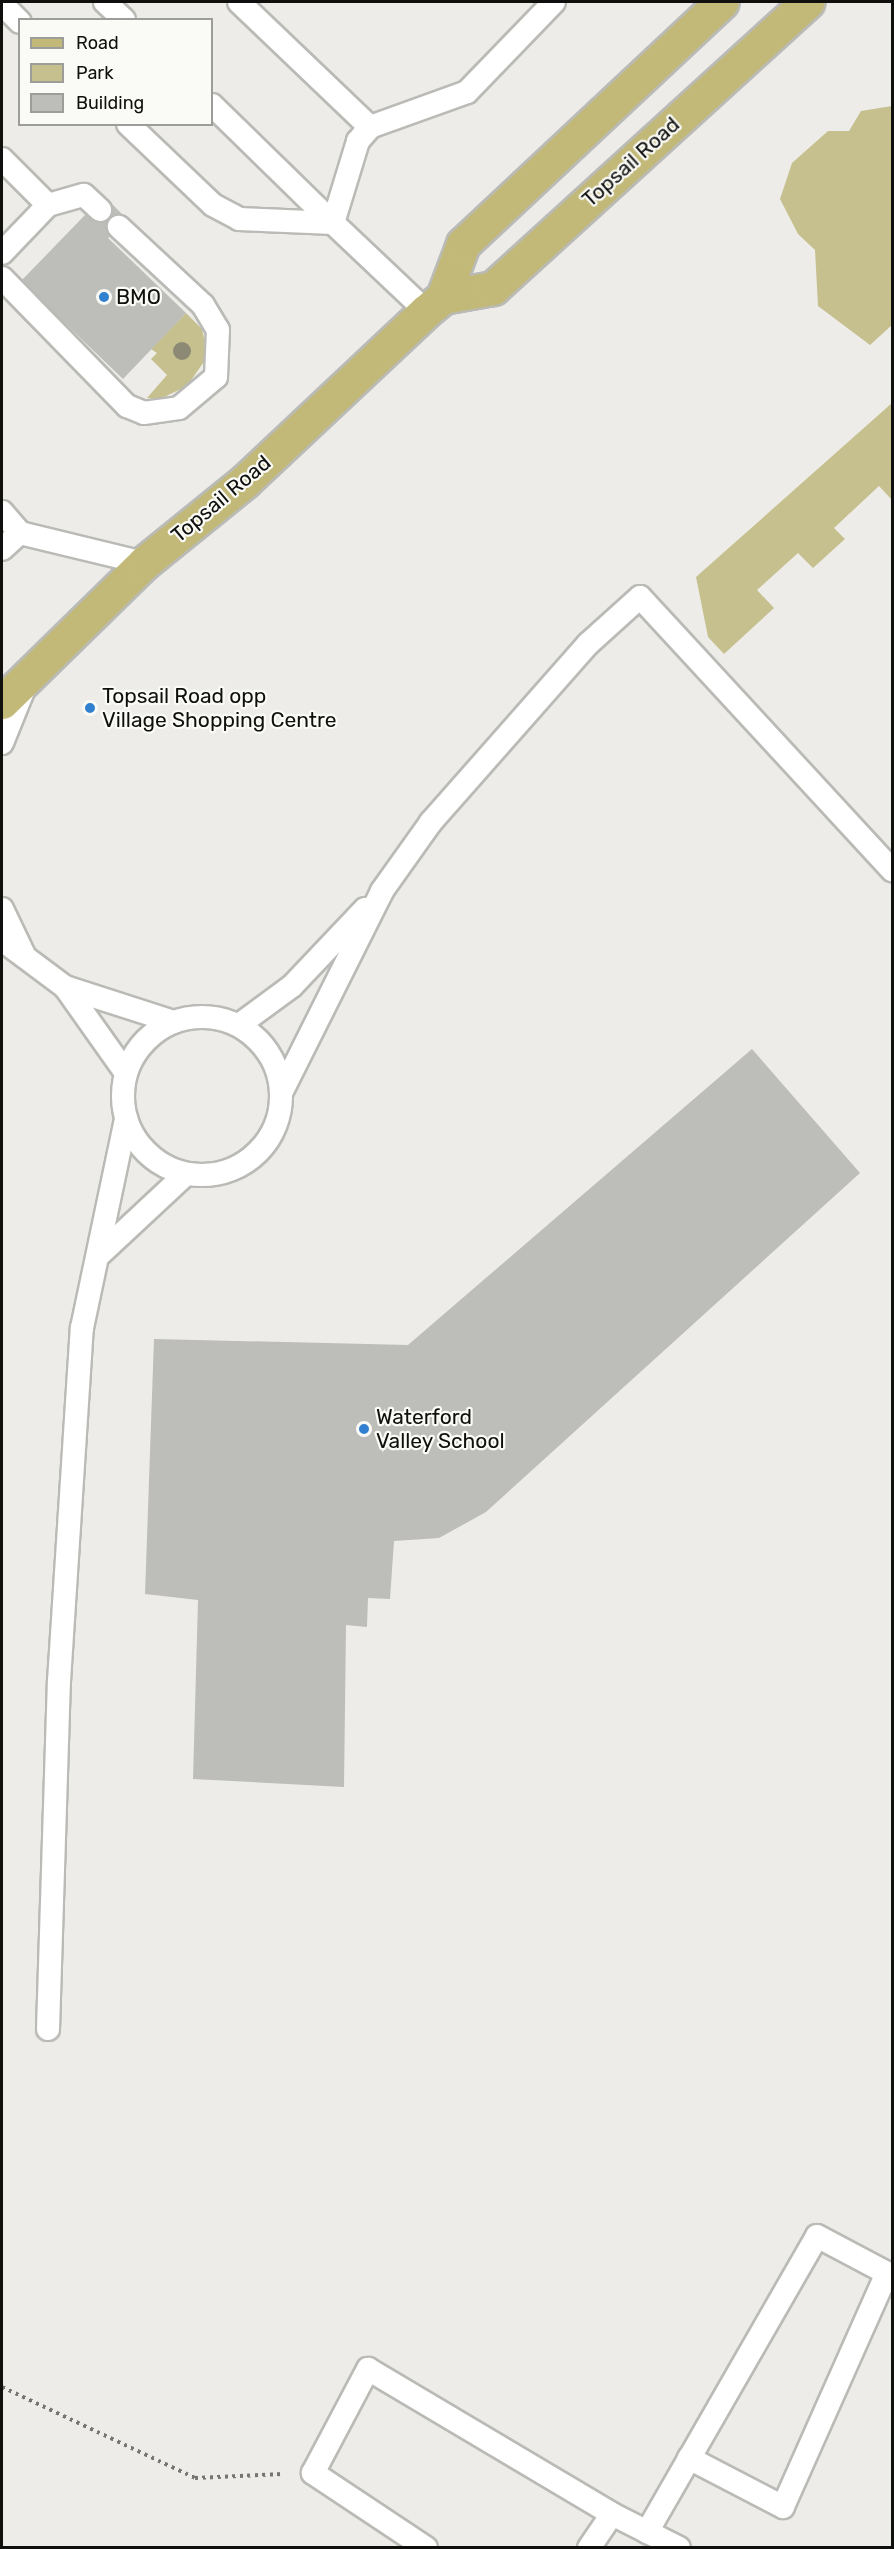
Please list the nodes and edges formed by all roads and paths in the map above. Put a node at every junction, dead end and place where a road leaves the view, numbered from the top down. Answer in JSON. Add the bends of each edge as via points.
{"nodes":[{"id":1,"x":105,"y":2,"type":"edge"},
{"id":2,"x":239,"y":2,"type":"edge"},
{"id":3,"x":554,"y":2,"type":"edge"},
{"id":4,"x":722,"y":2,"type":"edge"},
{"id":5,"x":807,"y":2,"type":"edge"},
{"id":6,"x":2,"y":4,"type":"edge"},
{"id":7,"x":122,"y":18,"type":"edge"},
{"id":8,"x":18,"y":20,"type":"edge"},
{"id":9,"x":213,"y":106,"type":"edge"},
{"id":10,"x":130,"y":126,"type":"edge"},
{"id":11,"x":370,"y":127,"type":"junction"},
{"id":12,"x":2,"y":159,"type":"edge"},
{"id":13,"x":48,"y":205,"type":"junction"},
{"id":14,"x":100,"y":210,"type":"dead end"},
{"id":15,"x":333,"y":223,"type":"junction"},
{"id":16,"x":119,"y":227,"type":"dead end"},
{"id":17,"x":2,"y":253,"type":"edge"},
{"id":18,"x":2,"y":278,"type":"edge"},
{"id":19,"x":435,"y":304,"type":"junction"},
{"id":20,"x":2,"y":512,"type":"edge"},
{"id":21,"x":20,"y":533,"type":"junction"},
{"id":22,"x":2,"y":549,"type":"edge"},
{"id":23,"x":144,"y":563,"type":"junction"},
{"id":24,"x":29,"y":677,"type":"junction"},
{"id":25,"x":2,"y":702,"type":"edge"},
{"id":26,"x":2,"y":743,"type":"edge"},
{"id":27,"x":892,"y":870,"type":"edge"},
{"id":28,"x":382,"y":891,"type":"junction"},
{"id":29,"x":2,"y":909,"type":"edge"},
{"id":30,"x":2,"y":940,"type":"edge"},
{"id":31,"x":2,"y":956,"type":"edge"},
{"id":32,"x":26,"y":959,"type":"junction"},
{"id":33,"x":65,"y":987,"type":"junction"},
{"id":34,"x":174,"y":1022,"type":"junction"},
{"id":35,"x":239,"y":1025,"type":"junction"},
{"id":36,"x":126,"y":1073,"type":"junction"},
{"id":37,"x":282,"y":1091,"type":"junction"},
{"id":38,"x":126,"y":1119,"type":"junction"},
{"id":39,"x":186,"y":1174,"type":"junction"},
{"id":40,"x":98,"y":1256,"type":"junction"},
{"id":41,"x":48,"y":2029,"type":"dead end"},
{"id":42,"x":2,"y":2387,"type":"edge"},
{"id":43,"x":689,"y":2458,"type":"junction"},
{"id":44,"x":313,"y":2473,"type":"junction"},
{"id":45,"x":612,"y":2514,"type":"junction"},
{"id":46,"x":647,"y":2532,"type":"junction"},
{"id":47,"x":426,"y":2547,"type":"edge"},
{"id":48,"x":589,"y":2547,"type":"edge"},
{"id":49,"x":680,"y":2547,"type":"edge"}],
"edges":[{"from":1,"to":7,"type":"lane"},
{"from":2,"to":11,"type":"lane"},
{"from":3,"to":11,"type":"lane","via":[[467,92]]},
{"from":4,"to":19,"type":"main road","name":"Topsail Road","via":[[463,244]]},
{"from":5,"to":19,"type":"main road","name":"Topsail Road","via":[[493,288]]},
{"from":6,"to":8,"type":"lane"},
{"from":9,"to":15,"type":"lane"},
{"from":10,"to":15,"type":"lane","via":[[213,205],[239,219]]},
{"from":11,"to":15,"type":"lane","via":[[357,141]]},
{"from":12,"to":13,"type":"lane"},
{"from":13,"to":14,"type":"lane","via":[[84,195]]},
{"from":13,"to":17,"type":"lane"},
{"from":15,"to":19,"type":"lane"},
{"from":16,"to":18,"type":"lane","via":[[203,305],[218,330],[216,377],[179,408],[144,413],[127,406]]},
{"from":19,"to":23,"type":"main road","name":"Topsail Road","via":[[244,482]]},
{"from":20,"to":21,"type":"lane"},
{"from":21,"to":22,"type":"lane"},
{"from":21,"to":23,"type":"lane"},
{"from":23,"to":24,"type":"main road","name":"Topsail Road"},
{"from":24,"to":25,"type":"main road","name":"Topsail Road"},
{"from":24,"to":26,"type":"lane"},
{"from":27,"to":28,"type":"lane","via":[[639,597],[588,644],[438,813]]},
{"from":28,"to":35,"type":"lane","via":[[292,986]]},
{"from":28,"to":37,"type":"lane"},
{"from":29,"to":32,"type":"lane"},
{"from":30,"to":32,"type":"lane"},
{"from":31,"to":32,"type":"lane"},
{"from":32,"to":33,"type":"lane"},
{"from":33,"to":34,"type":"lane"},
{"from":33,"to":36,"type":"lane"},
{"from":34,"to":35,"type":"lane","via":[[196,1017]]},
{"from":34,"to":36,"type":"lane","via":[[153,1034],[136,1052]]},
{"from":35,"to":37,"type":"lane","via":[[269,1053]]},
{"from":36,"to":38,"type":"lane"},
{"from":37,"to":39,"type":"lane","via":[[280,1113],[260,1150],[226,1172]]},
{"from":38,"to":39,"type":"lane","via":[[148,1155]]},
{"from":38,"to":40,"type":"lane"},
{"from":39,"to":40,"type":"lane"},
{"from":40,"to":41,"type":"lane","via":[[82,1328],[59,1681]]},
{"from":42,"to":44,"type":"path","via":[[195,2478]]},
{"from":43,"to":43,"type":"lane","via":[[817,2236],[887,2273],[783,2507]]},
{"from":43,"to":46,"type":"lane"},
{"from":44,"to":45,"type":"lane","via":[[368,2369]]},
{"from":44,"to":47,"type":"lane"},
{"from":45,"to":46,"type":"lane"},
{"from":45,"to":48,"type":"lane"},
{"from":46,"to":49,"type":"lane"}]}
